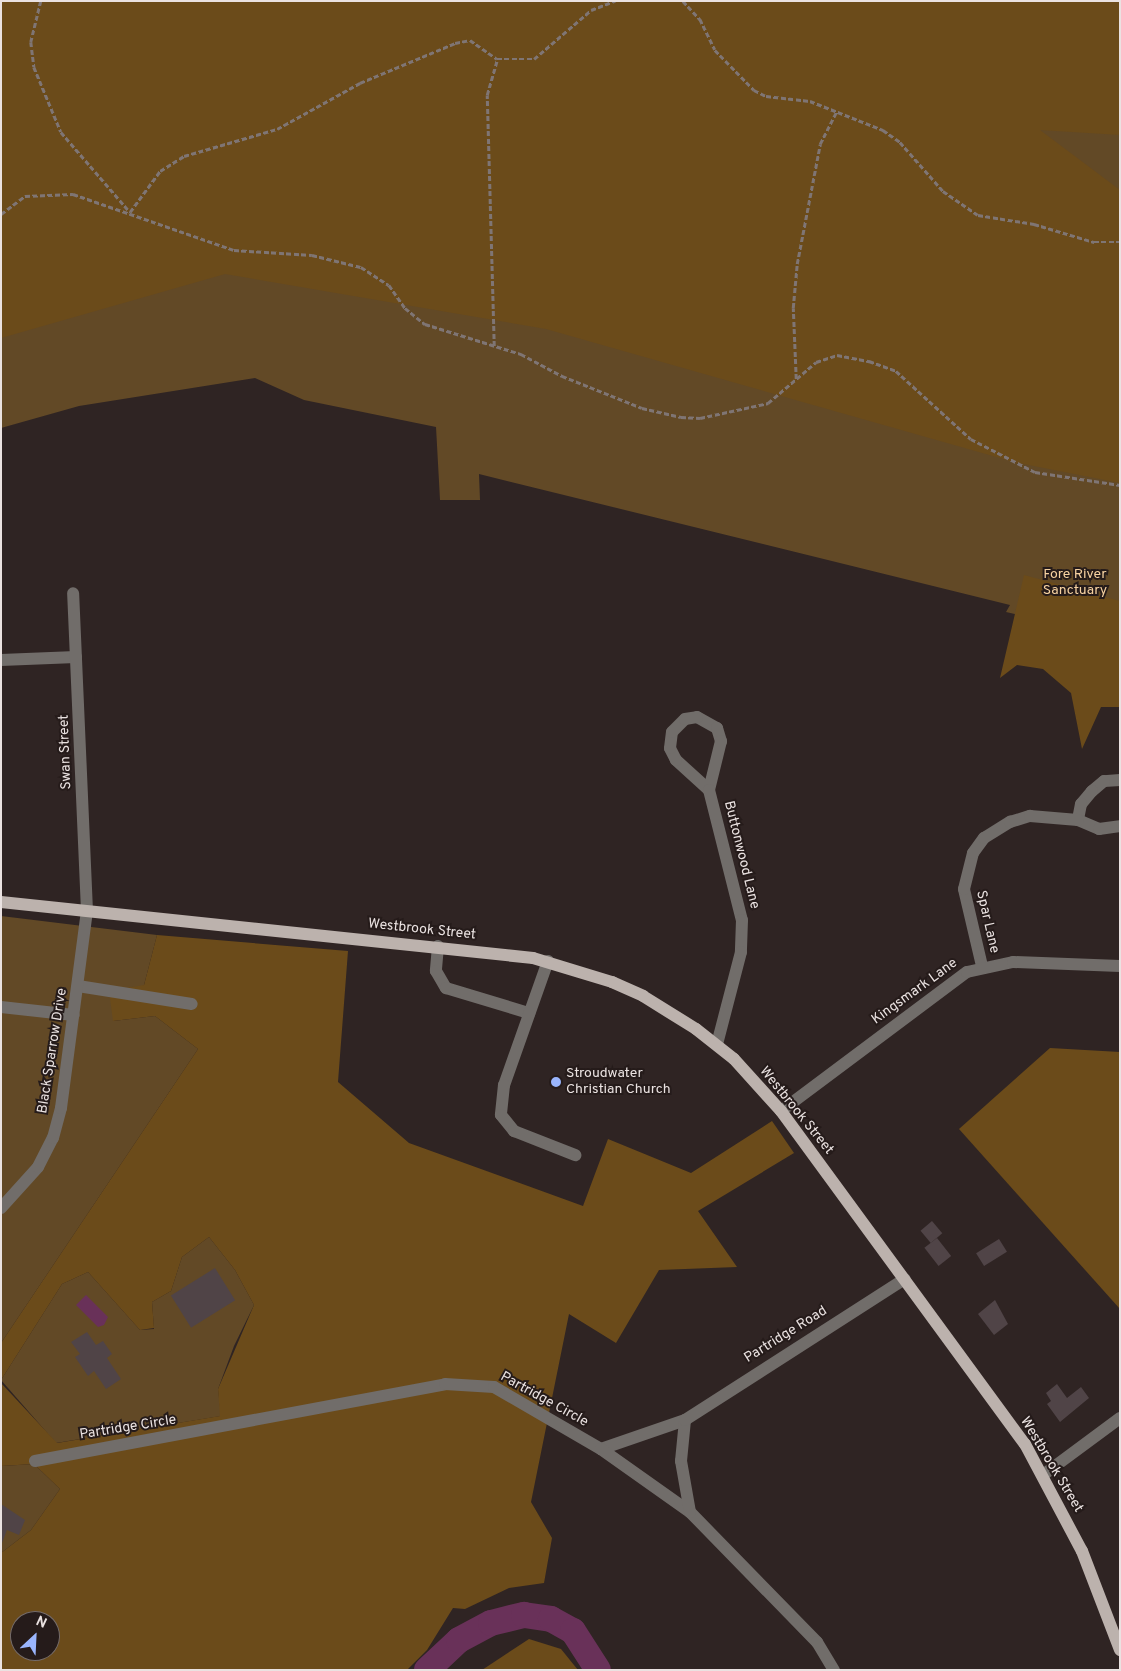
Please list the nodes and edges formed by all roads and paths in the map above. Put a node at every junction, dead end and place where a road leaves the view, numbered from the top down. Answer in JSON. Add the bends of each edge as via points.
{"nodes":[{"id":1,"x":41,"y":1,"type":"edge"},
{"id":2,"x":615,"y":1,"type":"edge"},
{"id":3,"x":683,"y":1,"type":"edge"},
{"id":4,"x":497,"y":59,"type":"junction"},
{"id":5,"x":836,"y":112,"type":"junction"},
{"id":6,"x":130,"y":212,"type":"junction"},
{"id":7,"x":1,"y":214,"type":"edge"},
{"id":8,"x":1120,"y":242,"type":"edge"},
{"id":9,"x":494,"y":346,"type":"junction"},
{"id":10,"x":796,"y":379,"type":"junction"},
{"id":11,"x":1120,"y":485,"type":"edge"},
{"id":12,"x":73,"y":593,"type":"dead end"},
{"id":13,"x":76,"y":657,"type":"junction"},
{"id":14,"x":1,"y":660,"type":"edge"},
{"id":15,"x":1120,"y":780,"type":"edge"},
{"id":16,"x":709,"y":790,"type":"junction"},
{"id":17,"x":1078,"y":820,"type":"junction"},
{"id":18,"x":1120,"y":826,"type":"edge"},
{"id":19,"x":1,"y":902,"type":"edge"},
{"id":20,"x":87,"y":911,"type":"junction"},
{"id":21,"x":438,"y":946,"type":"junction"},
{"id":22,"x":548,"y":961,"type":"junction"},
{"id":23,"x":982,"y":966,"type":"junction"},
{"id":24,"x":1120,"y":966,"type":"edge"},
{"id":25,"x":78,"y":986,"type":"junction"},
{"id":26,"x":192,"y":1004,"type":"dead end"},
{"id":27,"x":1,"y":1007,"type":"edge"},
{"id":28,"x":529,"y":1014,"type":"junction"},
{"id":29,"x":74,"y":1015,"type":"junction"},
{"id":30,"x":716,"y":1044,"type":"junction"},
{"id":31,"x":781,"y":1111,"type":"junction"},
{"id":32,"x":575,"y":1155,"type":"dead end"},
{"id":33,"x":1,"y":1208,"type":"edge"},
{"id":34,"x":905,"y":1279,"type":"junction"},
{"id":35,"x":1120,"y":1418,"type":"edge"},
{"id":36,"x":685,"y":1420,"type":"junction"},
{"id":37,"x":601,"y":1449,"type":"junction"},
{"id":38,"x":35,"y":1461,"type":"dead end"},
{"id":39,"x":1044,"y":1475,"type":"junction"},
{"id":40,"x":690,"y":1512,"type":"junction"},
{"id":41,"x":1120,"y":1650,"type":"edge"},
{"id":42,"x":834,"y":1670,"type":"edge"}],
"edges":[{"from":1,"to":6,"type":"path","via":[[31,42],[34,67],[61,132]]},
{"from":2,"to":4,"type":"path","via":[[591,10],[534,59]]},
{"from":3,"to":5,"type":"path","via":[[700,19],[715,50],[754,90],[766,96],[810,101]]},
{"from":4,"to":6,"type":"path","via":[[470,40],[455,43],[360,83],[277,129],[184,156],[160,171],[140,194]]},
{"from":4,"to":9,"type":"path","via":[[487,95]]},
{"from":5,"to":8,"type":"path","via":[[883,130],[900,142],[943,191],[978,215],[1034,224],[1094,242]]},
{"from":5,"to":10,"type":"path","via":[[820,144],[797,264],[793,308]]},
{"from":6,"to":7,"type":"path","via":[[72,194],[41,192],[24,196]]},
{"from":6,"to":9,"type":"path","via":[[234,250],[312,255],[361,267],[389,285],[405,308],[425,324]]},
{"from":9,"to":10,"type":"path","via":[[642,408],[681,417],[700,418],[768,403]]},
{"from":10,"to":11,"type":"path","via":[[816,362],[837,355],[869,361],[896,371],[971,439],[1035,472]]},
{"from":12,"to":13,"type":"street","name":"Swan Street"},
{"from":13,"to":14,"type":"street"},
{"from":13,"to":20,"type":"street","name":"Swan Street"},
{"from":15,"to":17,"type":"street","via":[[1104,781],[1092,791],[1081,804]]},
{"from":16,"to":16,"type":"street","via":[[721,741],[718,728],[697,716],[685,719],[672,732],[670,748],[676,760]]},
{"from":16,"to":30,"type":"street","name":"Buttonwood Lane","via":[[742,920],[741,952]]},
{"from":17,"to":18,"type":"street","name":"Spar Lane","via":[[1099,829]]},
{"from":17,"to":23,"type":"street","name":"Spar Lane","via":[[1030,816],[1010,822],[984,838],[973,854],[964,889]]},
{"from":19,"to":20,"type":"main road","name":"Westbrook Street"},
{"from":20,"to":21,"type":"main road","name":"Westbrook Street"},
{"from":20,"to":25,"type":"street","name":"Black Sparrow Drive"},
{"from":21,"to":22,"type":"main road","name":"Westbrook Street"},
{"from":21,"to":28,"type":"street","via":[[436,971],[446,988]]},
{"from":22,"to":28,"type":"street"},
{"from":22,"to":30,"type":"main road","name":"Westbrook Street","via":[[643,996]]},
{"from":23,"to":24,"type":"street","name":"Kingsmark Lane","via":[[1013,962]]},
{"from":23,"to":31,"type":"street","name":"Kingsmark Lane","via":[[967,972],[930,998]]},
{"from":25,"to":26,"type":"street"},
{"from":25,"to":29,"type":"street","name":"Black Sparrow Drive"},
{"from":27,"to":29,"type":"street"},
{"from":28,"to":32,"type":"street","via":[[504,1085],[501,1115],[514,1131]]},
{"from":29,"to":33,"type":"street","name":"Black Sparrow Drive","via":[[61,1108],[53,1138],[27,1182]]},
{"from":30,"to":31,"type":"main road","name":"Westbrook Street"},
{"from":31,"to":34,"type":"main road","name":"Westbrook Street"},
{"from":34,"to":36,"type":"street","name":"Partridge Road"},
{"from":34,"to":39,"type":"main road","name":"Westbrook Street"},
{"from":35,"to":39,"type":"street"},
{"from":36,"to":37,"type":"street","name":"Partridge Road"},
{"from":36,"to":40,"type":"street","via":[[681,1461]]},
{"from":37,"to":38,"type":"street","name":"Partridge Circle","via":[[494,1387],[470,1383],[445,1384]]},
{"from":37,"to":40,"type":"street","name":"Partridge Circle"},
{"from":39,"to":41,"type":"main road","name":"Westbrook Street","via":[[1082,1551]]},
{"from":40,"to":42,"type":"street","name":"Partridge Circle","via":[[817,1642]]}]}
